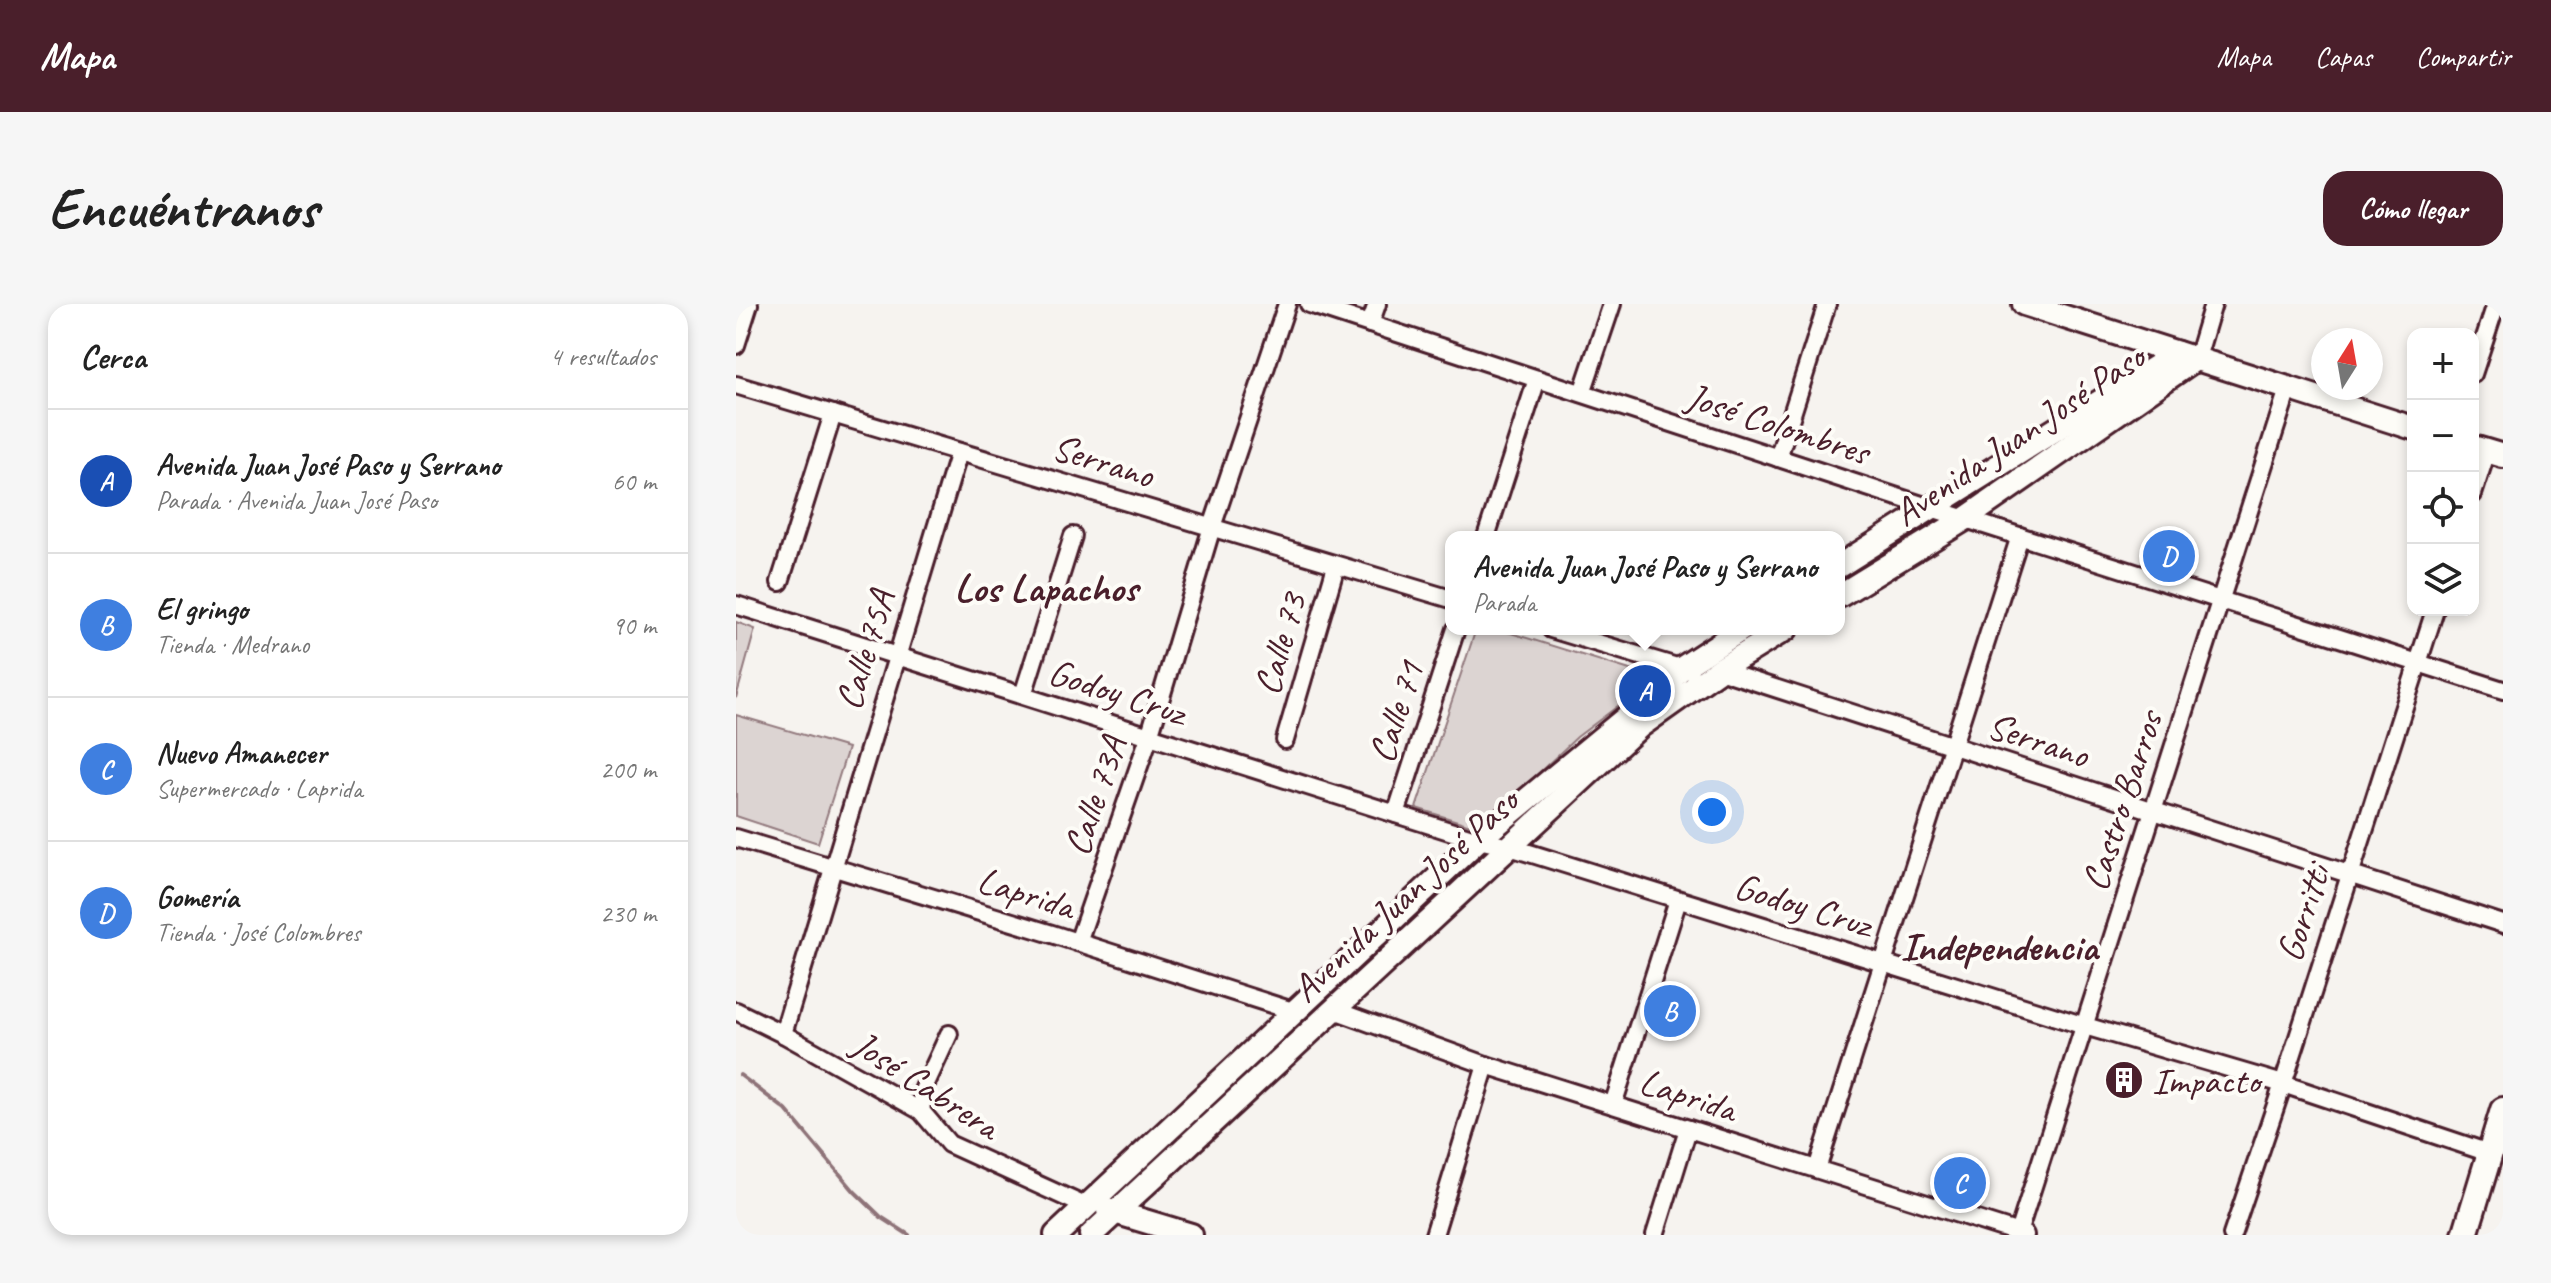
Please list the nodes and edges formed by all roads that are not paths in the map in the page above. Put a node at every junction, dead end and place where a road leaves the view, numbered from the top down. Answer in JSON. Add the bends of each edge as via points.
{"nodes":[{"id":1,"x":749,"y":304,"type":"edge"},
{"id":2,"x":1287,"y":304,"type":"edge"},
{"id":3,"x":1309,"y":304,"type":"edge"},
{"id":4,"x":1377,"y":304,"type":"edge"},
{"id":5,"x":1612,"y":304,"type":"edge"},
{"id":6,"x":1827,"y":304,"type":"edge"},
{"id":7,"x":2024,"y":304,"type":"edge"},
{"id":8,"x":2213,"y":304,"type":"edge"},
{"id":9,"x":2496,"y":304,"type":"edge"},
{"id":10,"x":1370,"y":324,"type":"junction"},
{"id":11,"x":736,"y":345,"type":"edge"},
{"id":12,"x":2187,"y":355,"type":"junction"},
{"id":13,"x":2479,"y":356,"type":"edge"},
{"id":14,"x":1537,"y":379,"type":"junction"},
{"id":15,"x":736,"y":385,"type":"edge"},
{"id":16,"x":2288,"y":389,"type":"junction"},
{"id":17,"x":1582,"y":393,"type":"junction"},
{"id":18,"x":833,"y":414,"type":"junction"},
{"id":19,"x":2407,"y":426,"type":"edge"},
{"id":20,"x":2488,"y":451,"type":"edge"},
{"id":21,"x":959,"y":452,"type":"junction"},
{"id":22,"x":1778,"y":458,"type":"junction"},
{"id":23,"x":2479,"y":477,"type":"edge"},
{"id":24,"x":1931,"y":508,"type":"junction"},
{"id":25,"x":1965,"y":519,"type":"junction"},
{"id":26,"x":1212,"y":527,"type":"junction"},
{"id":27,"x":1488,"y":531,"type":"edge"},
{"id":28,"x":1073,"y":536,"type":"dead end"},
{"id":29,"x":2020,"y":536,"type":"junction"},
{"id":30,"x":1845,"y":562,"type":"edge"},
{"id":31,"x":1336,"y":566,"type":"junction"},
{"id":32,"x":780,"y":582,"type":"dead end"},
{"id":33,"x":1845,"y":592,"type":"edge"},
{"id":34,"x":1445,"y":597,"type":"edge"},
{"id":35,"x":2220,"y":600,"type":"junction"},
{"id":36,"x":736,"y":605,"type":"edge"},
{"id":37,"x":2433,"y":616,"type":"edge"},
{"id":38,"x":1454,"y":635,"type":"edge"},
{"id":39,"x":1571,"y":635,"type":"edge"},
{"id":40,"x":1733,"y":635,"type":"edge"},
{"id":41,"x":1776,"y":635,"type":"edge"},
{"id":42,"x":896,"y":655,"type":"junction"},
{"id":43,"x":2418,"y":662,"type":"junction"},
{"id":44,"x":1682,"y":668,"type":"junction"},
{"id":45,"x":1719,"y":670,"type":"junction"},
{"id":46,"x":2503,"y":690,"type":"edge"},
{"id":47,"x":1023,"y":695,"type":"junction"},
{"id":48,"x":1149,"y":737,"type":"junction"},
{"id":49,"x":1285,"y":740,"type":"dead end"},
{"id":50,"x":1953,"y":746,"type":"junction"},
{"id":51,"x":2152,"y":810,"type":"junction"},
{"id":52,"x":1396,"y":814,"type":"junction"},
{"id":53,"x":736,"y":838,"type":"edge"},
{"id":54,"x":1478,"y":840,"type":"junction"},
{"id":55,"x":1510,"y":847,"type":"junction"},
{"id":56,"x":834,"y":868,"type":"junction"},
{"id":57,"x":2349,"y":874,"type":"junction"},
{"id":58,"x":1678,"y":900,"type":"junction"},
{"id":59,"x":2503,"y":924,"type":"edge"},
{"id":60,"x":1078,"y":942,"type":"junction"},
{"id":61,"x":1883,"y":963,"type":"junction"},
{"id":62,"x":1334,"y":1010,"type":"junction"},
{"id":63,"x":736,"y":1011,"type":"edge"},
{"id":64,"x":1296,"y":1012,"type":"junction"},
{"id":65,"x":2085,"y":1026,"type":"junction"},
{"id":66,"x":783,"y":1034,"type":"junction"},
{"id":67,"x":949,"y":1034,"type":"dead end"},
{"id":68,"x":1486,"y":1065,"type":"junction"},
{"id":69,"x":2283,"y":1084,"type":"junction"},
{"id":70,"x":1613,"y":1105,"type":"junction"},
{"id":71,"x":2503,"y":1110,"type":"edge"},
{"id":72,"x":921,"y":1111,"type":"junction"},
{"id":73,"x":1688,"y":1129,"type":"junction"},
{"id":74,"x":2489,"y":1153,"type":"junction"},
{"id":75,"x":1817,"y":1169,"type":"junction"},
{"id":76,"x":1085,"y":1206,"type":"junction"},
{"id":77,"x":1117,"y":1211,"type":"junction"},
{"id":78,"x":1978,"y":1228,"type":"edge"},
{"id":79,"x":2022,"y":1234,"type":"edge"},
{"id":80,"x":1056,"y":1235,"type":"edge"},
{"id":81,"x":1091,"y":1235,"type":"edge"},
{"id":82,"x":1191,"y":1235,"type":"edge"},
{"id":83,"x":1434,"y":1235,"type":"edge"},
{"id":84,"x":1655,"y":1235,"type":"edge"},
{"id":85,"x":2232,"y":1235,"type":"edge"},
{"id":86,"x":2465,"y":1235,"type":"edge"}],
"edges":[{"from":1,"to":11,"type":"street"},
{"from":2,"to":26,"type":"street","name":"Calle 73A"},
{"from":3,"to":10,"type":"street","name":"José Colombres"},
{"from":4,"to":10,"type":"street"},
{"from":5,"to":17,"type":"street"},
{"from":6,"to":22,"type":"street"},
{"from":7,"to":12,"type":"main road"},
{"from":8,"to":12,"type":"street"},
{"from":9,"to":13,"type":"street"},
{"from":10,"to":14,"type":"street","name":"José Colombres"},
{"from":12,"to":16,"type":"main road"},
{"from":12,"to":24,"type":"main road","name":"Avenida Juan José Paso"},
{"from":12,"to":25,"type":"main road","name":"Avenida Juan José Paso"},
{"from":14,"to":17,"type":"street","name":"José Colombres"},
{"from":14,"to":27,"type":"street"},
{"from":15,"to":18,"type":"street","name":"Serrano"},
{"from":16,"to":19,"type":"main road"},
{"from":16,"to":35,"type":"street","name":"Castro Barros"},
{"from":17,"to":22,"type":"street","name":"José Colombres"},
{"from":18,"to":21,"type":"street","name":"Serrano"},
{"from":18,"to":32,"type":"street"},
{"from":20,"to":23,"type":"street"},
{"from":21,"to":26,"type":"street","name":"Serrano"},
{"from":21,"to":42,"type":"street","name":"Calle 75A"},
{"from":22,"to":24,"type":"street","name":"José Colombres"},
{"from":24,"to":25,"type":"street","name":"José Colombres"},
{"from":24,"to":30,"type":"main road","name":"Avenida Juan José Paso"},
{"from":25,"to":29,"type":"street","name":"José Colombres"},
{"from":25,"to":33,"type":"main road","name":"Avenida Juan José Paso"},
{"from":26,"to":31,"type":"street","name":"Serrano"},
{"from":26,"to":48,"type":"street","name":"Calle 73A"},
{"from":28,"to":47,"type":"street"},
{"from":29,"to":35,"type":"street","name":"José Colombres"},
{"from":29,"to":50,"type":"street"},
{"from":31,"to":34,"type":"street","name":"Serrano"},
{"from":31,"to":49,"type":"street","name":"Calle 73"},
{"from":35,"to":43,"type":"street","name":"José Colombres"},
{"from":35,"to":51,"type":"street","name":"Castro Barros"},
{"from":36,"to":42,"type":"street","name":"Godoy Cruz"},
{"from":37,"to":43,"type":"street","name":"Gorritti"},
{"from":38,"to":52,"type":"street","name":"Calle 71"},
{"from":39,"to":44,"type":"street","name":"Serrano"},
{"from":40,"to":44,"type":"main road","name":"Avenida Juan José Paso"},
{"from":41,"to":45,"type":"main road","name":"Avenida Juan José Paso"},
{"from":42,"to":47,"type":"street","name":"Godoy Cruz"},
{"from":42,"to":56,"type":"street","name":"Calle 75A"},
{"from":43,"to":46,"type":"street","name":"José Colombres"},
{"from":43,"to":57,"type":"street","name":"Gorritti"},
{"from":44,"to":45,"type":"street","name":"Serrano","via":[[1696,673]]},
{"from":44,"to":54,"type":"main road","name":"Avenida Juan José Paso"},
{"from":45,"to":50,"type":"street","name":"Serrano"},
{"from":45,"to":55,"type":"main road","name":"Avenida Juan José Paso","via":[[1640,726]]},
{"from":47,"to":48,"type":"street","name":"Godoy Cruz"},
{"from":48,"to":52,"type":"street","name":"Godoy Cruz"},
{"from":48,"to":60,"type":"street","name":"Calle 73A"},
{"from":50,"to":51,"type":"street","name":"Serrano"},
{"from":50,"to":61,"type":"street"},
{"from":51,"to":57,"type":"street","name":"Serrano"},
{"from":51,"to":65,"type":"street","name":"Castro Barros"},
{"from":52,"to":54,"type":"street","name":"Godoy Cruz"},
{"from":53,"to":56,"type":"street","name":"Laprida"},
{"from":54,"to":55,"type":"street","name":"Godoy Cruz"},
{"from":54,"to":64,"type":"main road","name":"Avenida Juan José Paso"},
{"from":55,"to":58,"type":"street","name":"Godoy Cruz"},
{"from":55,"to":62,"type":"main road","name":"Avenida Juan José Paso"},
{"from":56,"to":60,"type":"street","name":"Laprida"},
{"from":56,"to":66,"type":"street","name":"Calle 75A"},
{"from":57,"to":59,"type":"street","name":"Serrano"},
{"from":57,"to":69,"type":"street","name":"Gorritti"},
{"from":58,"to":61,"type":"street","name":"Godoy Cruz"},
{"from":58,"to":70,"type":"street"},
{"from":60,"to":64,"type":"street","name":"Laprida"},
{"from":61,"to":65,"type":"street","name":"Godoy Cruz"},
{"from":61,"to":75,"type":"street"},
{"from":62,"to":68,"type":"street","name":"Laprida"},
{"from":62,"to":77,"type":"main road","name":"Avenida Juan José Paso"},
{"from":63,"to":66,"type":"street","name":"José Cabrera"},
{"from":64,"to":76,"type":"main road","name":"Avenida Juan José Paso"},
{"from":65,"to":69,"type":"street","name":"Godoy Cruz"},
{"from":65,"to":79,"type":"street","name":"Castro Barros"},
{"from":66,"to":72,"type":"street","name":"José Cabrera"},
{"from":67,"to":72,"type":"street","via":[[924,1088]]},
{"from":68,"to":70,"type":"street","name":"Laprida"},
{"from":68,"to":83,"type":"street"},
{"from":69,"to":74,"type":"street","name":"Godoy Cruz"},
{"from":69,"to":85,"type":"street","name":"Gorritti"},
{"from":70,"to":73,"type":"street","name":"Laprida"},
{"from":71,"to":74,"type":"main road"},
{"from":72,"to":76,"type":"street","name":"José Cabrera","via":[[949,1144]]},
{"from":73,"to":75,"type":"street","name":"Laprida"},
{"from":73,"to":84,"type":"street"},
{"from":74,"to":86,"type":"main road"},
{"from":75,"to":78,"type":"street","name":"Laprida"},
{"from":76,"to":77,"type":"main road"},
{"from":76,"to":80,"type":"main road","name":"Avenida Juan José Paso"},
{"from":77,"to":81,"type":"main road","name":"Avenida Juan José Paso"},
{"from":77,"to":82,"type":"main road"},
{"from":78,"to":79,"type":"street","name":"Laprida"}]}
